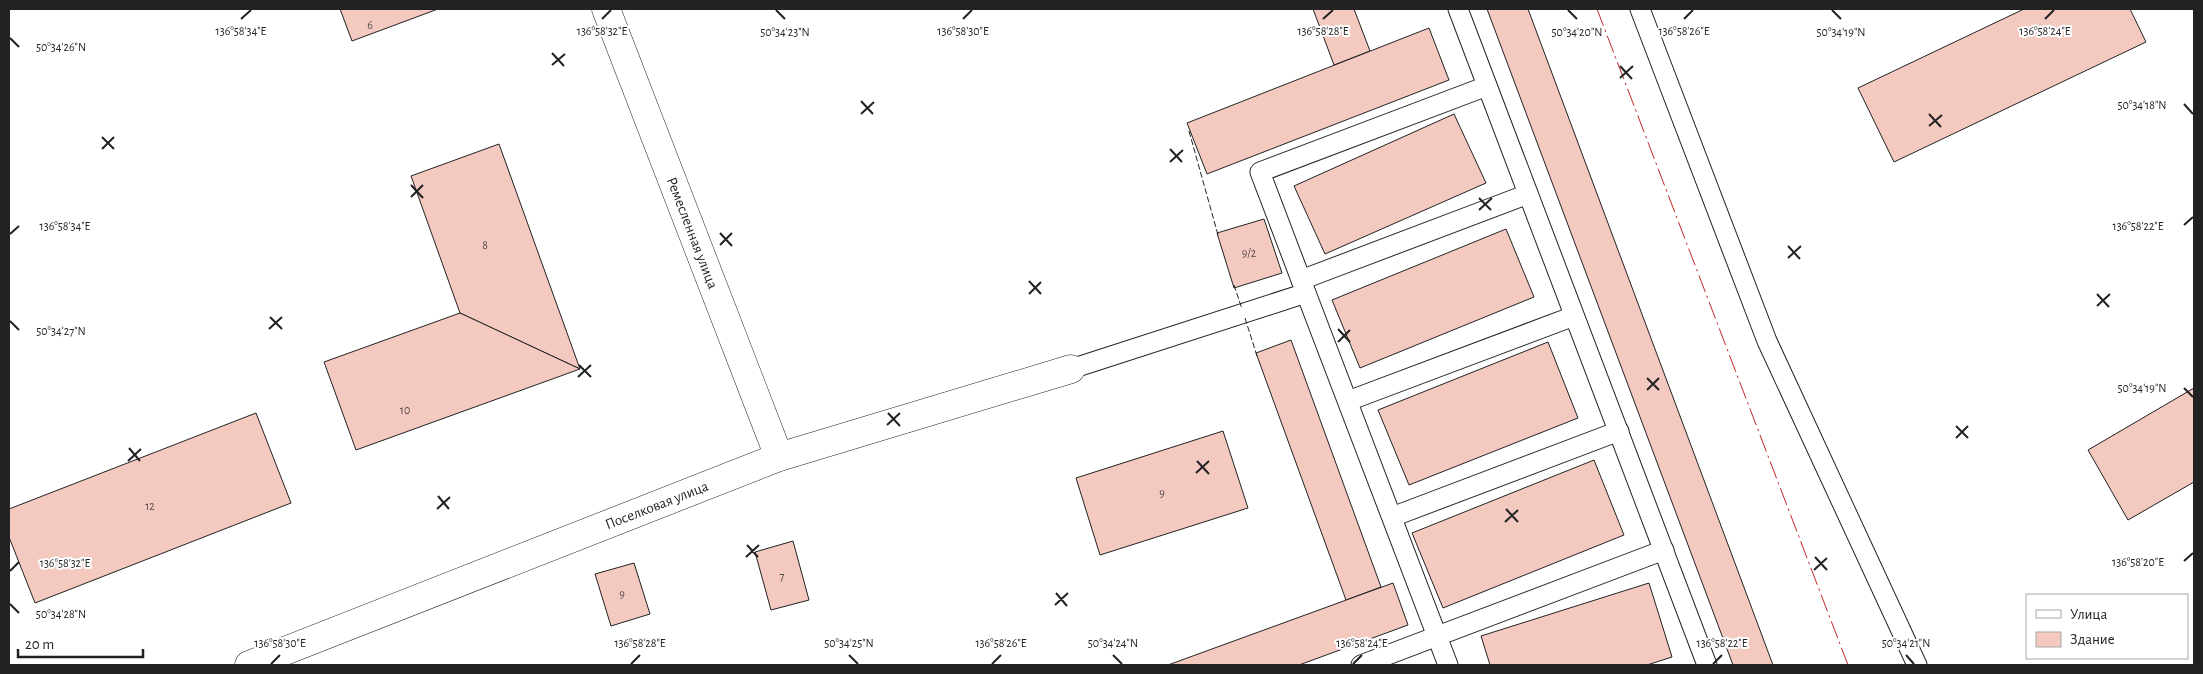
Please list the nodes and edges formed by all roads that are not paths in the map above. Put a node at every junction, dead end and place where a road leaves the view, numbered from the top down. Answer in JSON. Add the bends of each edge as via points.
{"nodes":[{"id":1,"x":606,"y":9,"type":"edge"},
{"id":2,"x":1458,"y":9,"type":"edge"},
{"id":3,"x":1640,"y":9,"type":"edge"},
{"id":4,"x":1487,"y":86,"type":"junction"},
{"id":5,"x":1528,"y":194,"type":"junction"},
{"id":6,"x":1304,"y":286,"type":"junction"},
{"id":7,"x":1574,"y":316,"type":"junction"},
{"id":8,"x":1071,"y":369,"type":"joint"},
{"id":9,"x":1348,"y":401,"type":"junction"},
{"id":10,"x":1619,"y":431,"type":"junction"},
{"id":11,"x":779,"y":457,"type":"junction"},
{"id":12,"x":1392,"y":517,"type":"junction"},
{"id":13,"x":1664,"y":550,"type":"junction"},
{"id":14,"x":1437,"y":636,"type":"junction"},
{"id":15,"x":249,"y":665,"type":"edge"},
{"id":16,"x":1361,"y":665,"type":"edge"},
{"id":17,"x":1448,"y":665,"type":"edge"},
{"id":18,"x":1707,"y":665,"type":"edge"},
{"id":19,"x":1917,"y":665,"type":"edge"}],
"edges":[{"from":1,"to":11,"type":"street","name":"Ремесленная улица"},
{"from":2,"to":4,"type":"lane"},
{"from":3,"to":19,"type":"lane","via":[[1767,341]]},
{"from":4,"to":5,"type":"lane"},
{"from":4,"to":6,"type":"lane","via":[[1260,172]]},
{"from":5,"to":6,"type":"lane"},
{"from":5,"to":7,"type":"lane"},
{"from":6,"to":8,"type":"lane"},
{"from":6,"to":9,"type":"lane"},
{"from":7,"to":9,"type":"lane"},
{"from":7,"to":10,"type":"lane"},
{"from":8,"to":11,"type":"street","name":"Поселковая улица"},
{"from":9,"to":12,"type":"lane"},
{"from":10,"to":12,"type":"lane"},
{"from":10,"to":13,"type":"lane"},
{"from":11,"to":15,"type":"street","name":"Поселковая улица"},
{"from":12,"to":14,"type":"lane"},
{"from":13,"to":14,"type":"lane"},
{"from":13,"to":18,"type":"lane"},
{"from":14,"to":16,"type":"lane"},
{"from":14,"to":17,"type":"lane"}]}
